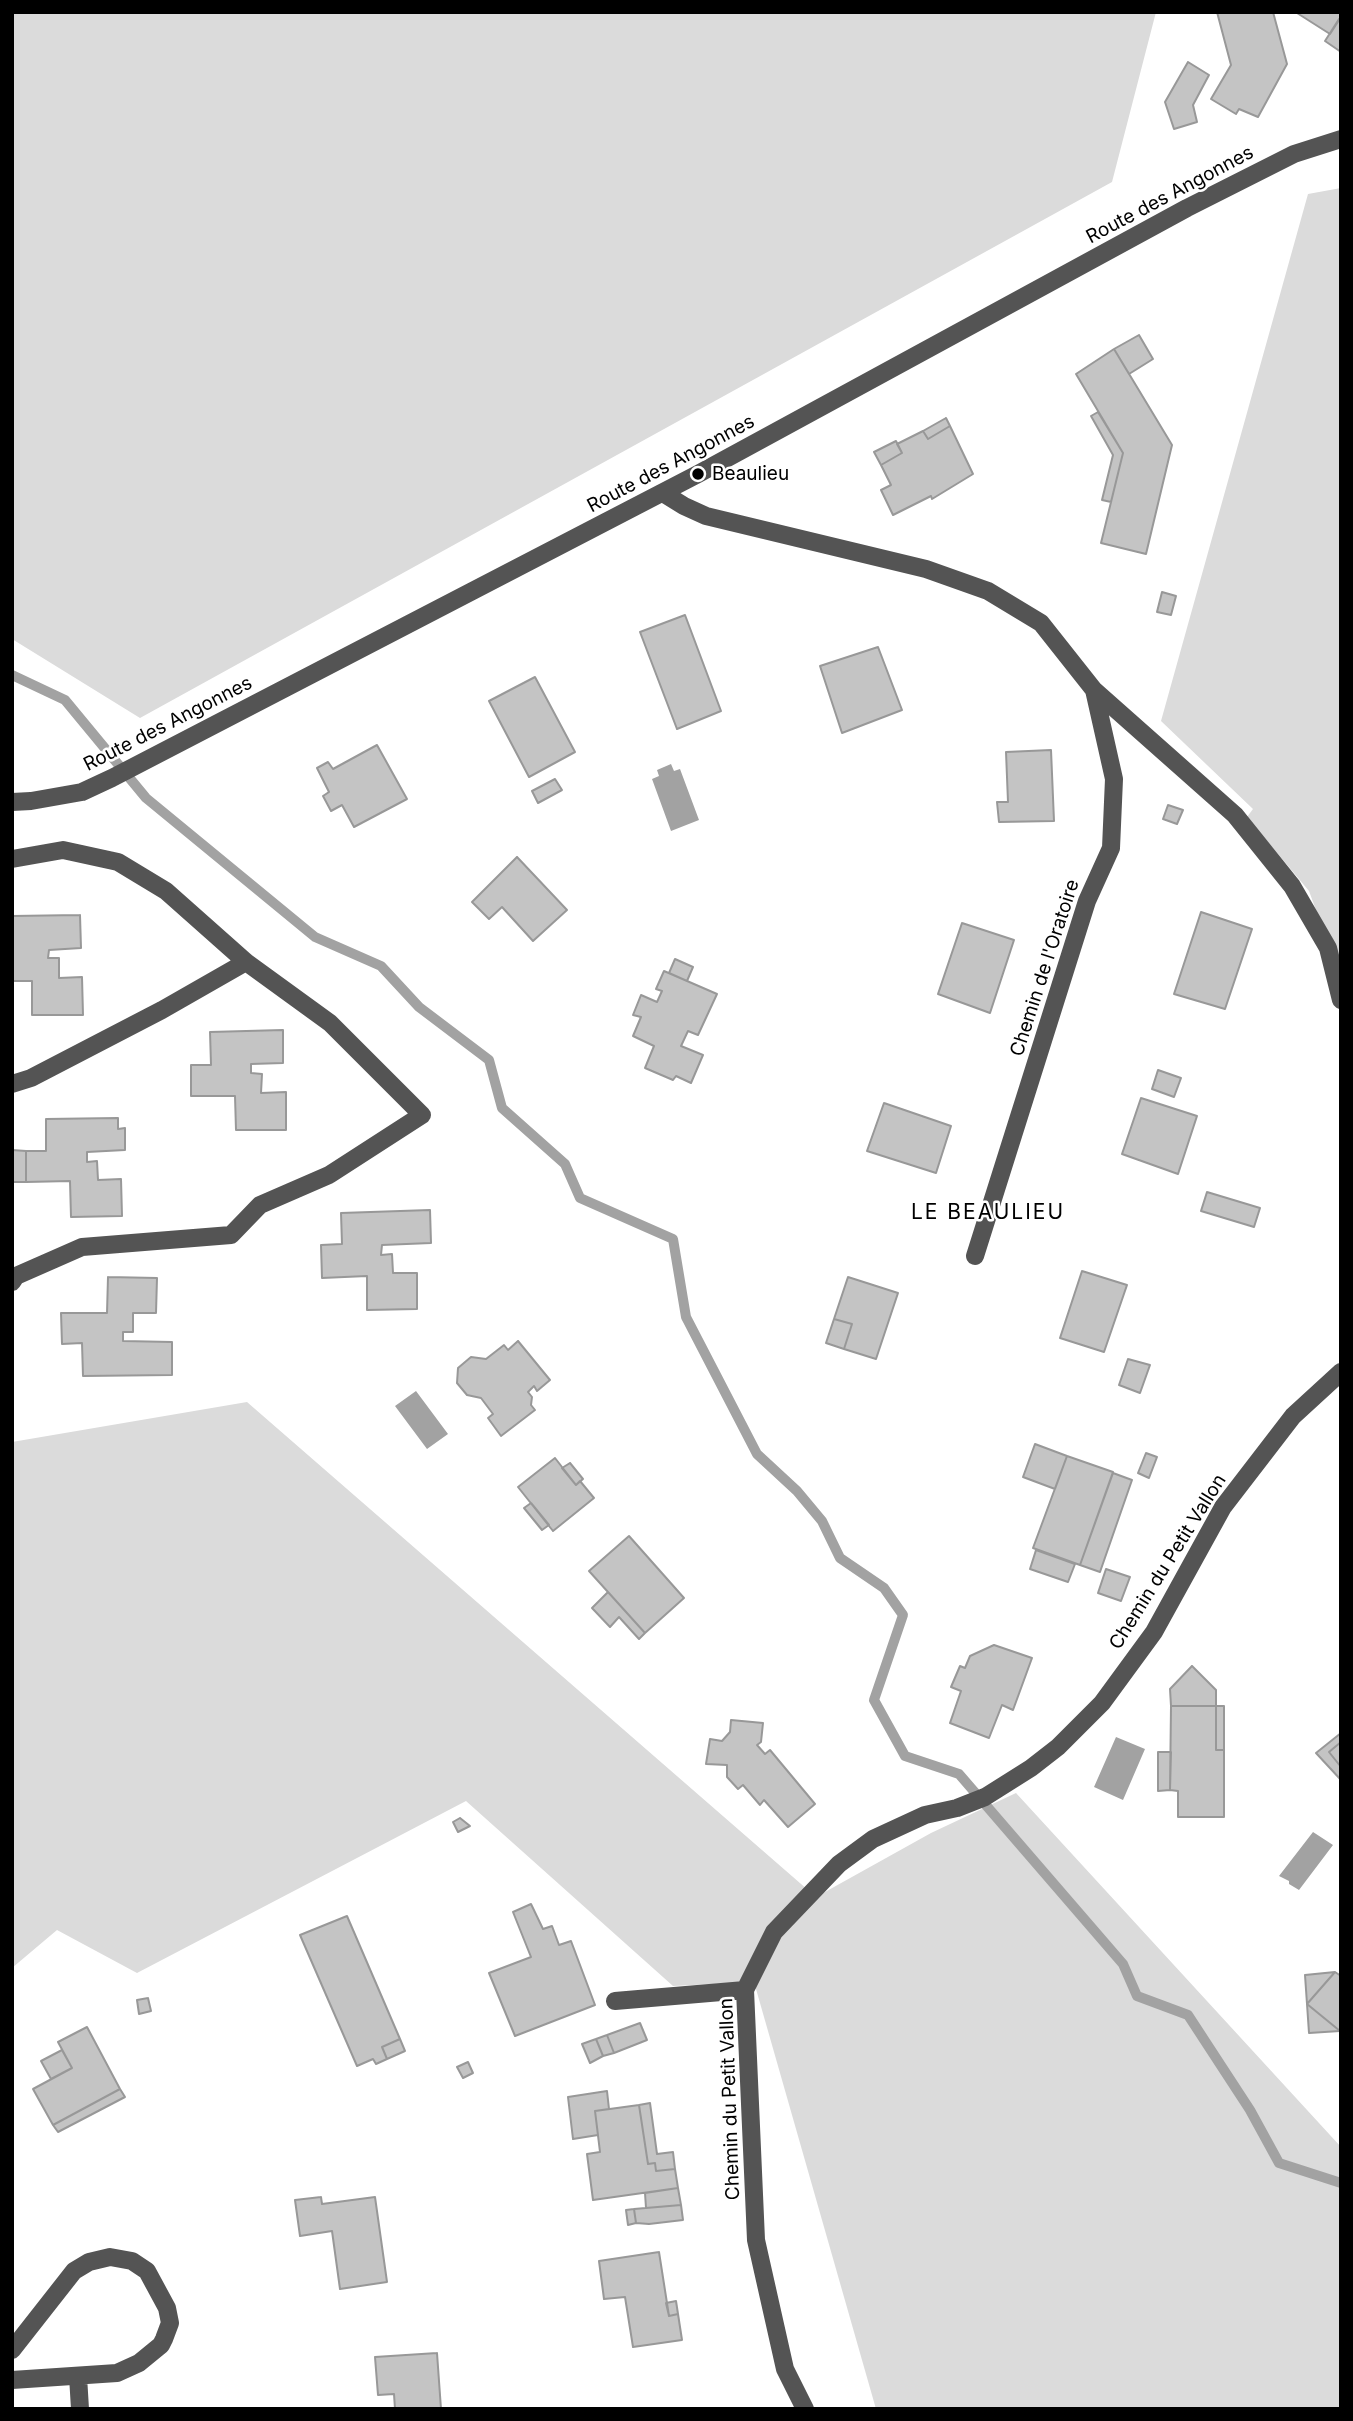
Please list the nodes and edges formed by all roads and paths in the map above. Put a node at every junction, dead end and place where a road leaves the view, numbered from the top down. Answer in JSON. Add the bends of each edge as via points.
{"nodes":[{"id":1,"x":1341,"y":139,"type":"edge"},
{"id":2,"x":663,"y":493,"type":"junction"},
{"id":3,"x":1094,"y":690,"type":"junction"},
{"id":4,"x":12,"y":802,"type":"edge"},
{"id":5,"x":12,"y":859,"type":"edge"},
{"id":6,"x":246,"y":962,"type":"junction"},
{"id":7,"x":1341,"y":1000,"type":"edge"},
{"id":8,"x":12,"y":1084,"type":"edge"},
{"id":9,"x":975,"y":1256,"type":"dead end"},
{"id":10,"x":12,"y":1282,"type":"edge"},
{"id":11,"x":1341,"y":1372,"type":"edge"},
{"id":12,"x":745,"y":1990,"type":"junction"},
{"id":13,"x":615,"y":2001,"type":"dead end"},
{"id":14,"x":12,"y":2350,"type":"edge"},
{"id":15,"x":78,"y":2376,"type":"junction"},
{"id":16,"x":12,"y":2380,"type":"edge"},
{"id":17,"x":80,"y":2409,"type":"edge"},
{"id":18,"x":805,"y":2409,"type":"edge"}],
"edges":[{"from":1,"to":2,"type":"street","name":"Route des Angonnes","via":[[1294,154],[1186,208]]},
{"from":2,"to":3,"type":"street","name":"Chemin de l'Oratoire","via":[[706,516],[926,569],[988,591],[1041,623]]},
{"from":2,"to":4,"type":"street","name":"Route des Angonnes","via":[[113,778],[82,792]]},
{"from":3,"to":7,"type":"street","name":"Chemin de l'Oratoire","via":[[1235,815],[1292,886],[1328,948]]},
{"from":3,"to":9,"type":"street","name":"Chemin de l'Oratoire","via":[[1114,779],[1111,848],[1087,901]]},
{"from":5,"to":6,"type":"street","via":[[63,850],[118,862],[166,891]]},
{"from":6,"to":8,"type":"street","via":[[162,1010]]},
{"from":6,"to":10,"type":"street","via":[[330,1023],[422,1115],[329,1175],[260,1205],[231,1235],[82,1247],[16,1276]]},
{"from":11,"to":12,"type":"street","name":"Chemin du Petit Vallon","via":[[1293,1416],[1223,1507],[1154,1632],[1102,1703],[1058,1747],[985,1797],[925,1815],[873,1839],[839,1864],[774,1932]]},
{"from":12,"to":13,"type":"street"},
{"from":12,"to":18,"type":"street","name":"Chemin du Petit Vallon","via":[[756,2240],[785,2369]]},
{"from":14,"to":15,"type":"street","via":[[74,2271],[110,2257],[132,2261],[147,2271],[167,2308],[170,2323],[164,2339],[139,2363],[117,2373]]},
{"from":15,"to":16,"type":"street"},
{"from":15,"to":17,"type":"street"}]}
